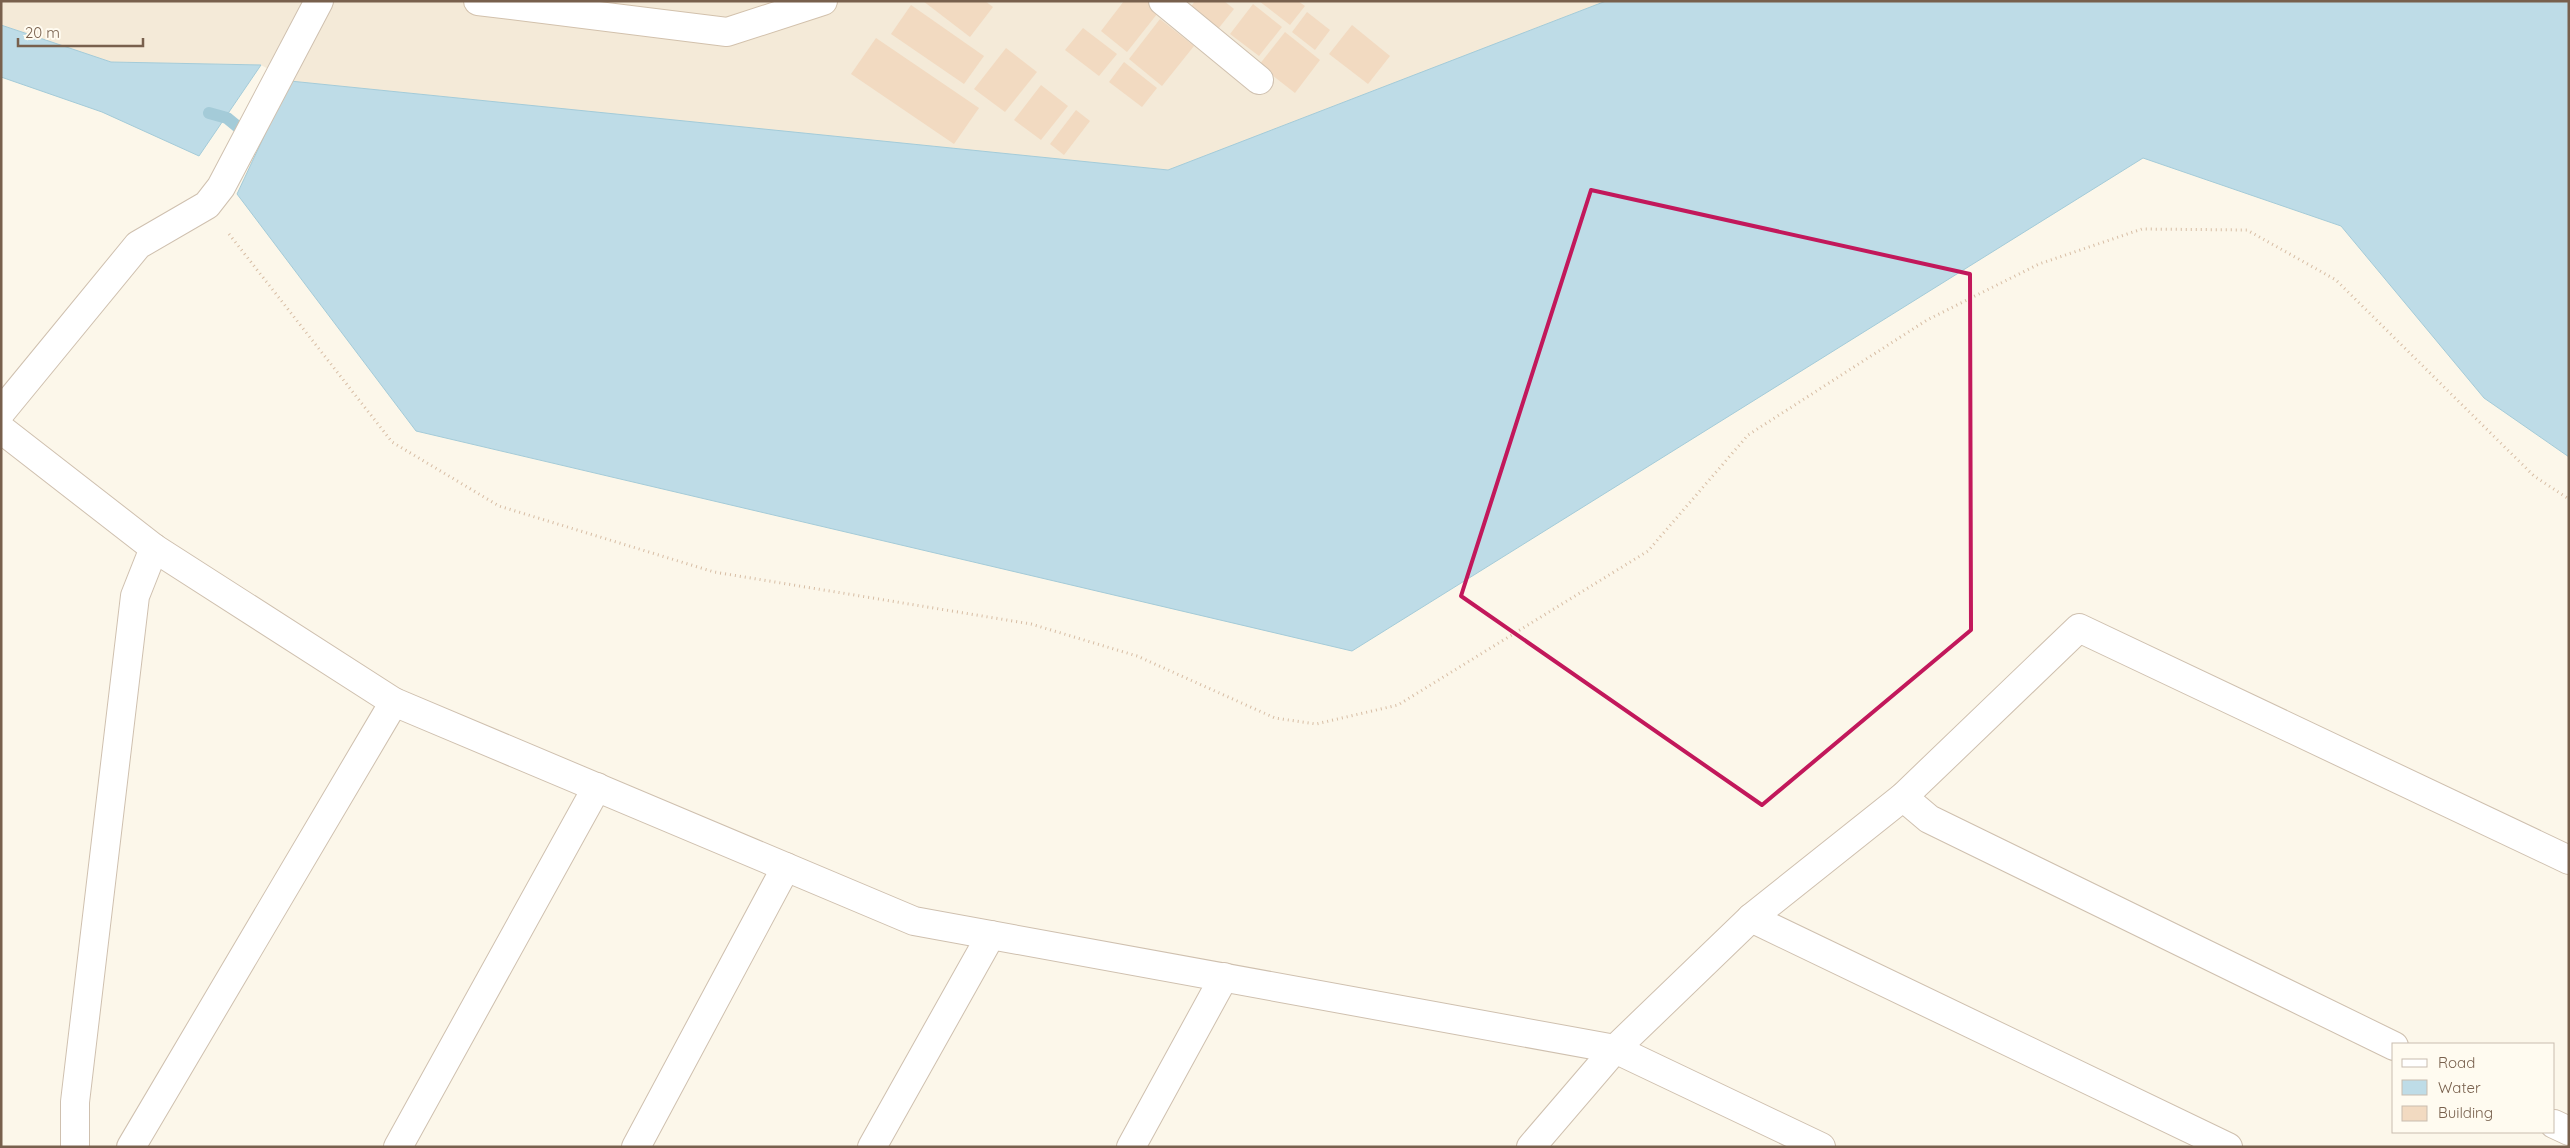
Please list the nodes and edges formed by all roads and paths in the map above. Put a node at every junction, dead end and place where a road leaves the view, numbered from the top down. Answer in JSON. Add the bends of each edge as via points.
{"nodes":[{"id":1,"x":319,"y":1,"type":"edge"},
{"id":2,"x":478,"y":1,"type":"edge"},
{"id":3,"x":823,"y":1,"type":"edge"},
{"id":4,"x":1163,"y":1,"type":"edge"},
{"id":5,"x":1259,"y":80,"type":"dead end"},
{"id":6,"x":214,"y":196,"type":"junction"},
{"id":7,"x":1,"y":412,"type":"edge"},
{"id":8,"x":1,"y":428,"type":"edge"},
{"id":9,"x":2569,"y":499,"type":"edge"},
{"id":10,"x":154,"y":548,"type":"junction"},
{"id":11,"x":394,"y":702,"type":"junction"},
{"id":12,"x":597,"y":787,"type":"junction"},
{"id":13,"x":1903,"y":797,"type":"junction"},
{"id":14,"x":2569,"y":860,"type":"edge"},
{"id":15,"x":786,"y":867,"type":"junction"},
{"id":16,"x":1752,"y":918,"type":"junction"},
{"id":17,"x":991,"y":935,"type":"junction"},
{"id":18,"x":1224,"y":978,"type":"junction"},
{"id":19,"x":2392,"y":1045,"type":"edge"},
{"id":20,"x":1615,"y":1049,"type":"junction"},
{"id":21,"x":2555,"y":1124,"type":"edge"},
{"id":22,"x":2569,"y":1131,"type":"edge"},
{"id":23,"x":1784,"y":1139,"type":"edge"},
{"id":24,"x":75,"y":1147,"type":"edge"},
{"id":25,"x":131,"y":1147,"type":"edge"},
{"id":26,"x":398,"y":1147,"type":"edge"},
{"id":27,"x":636,"y":1147,"type":"edge"},
{"id":28,"x":872,"y":1147,"type":"edge"},
{"id":29,"x":1130,"y":1147,"type":"edge"},
{"id":30,"x":1531,"y":1147,"type":"edge"},
{"id":31,"x":1821,"y":1147,"type":"edge"},
{"id":32,"x":2228,"y":1147,"type":"edge"}],
"edges":[{"from":1,"to":6,"type":"street"},
{"from":2,"to":3,"type":"street","via":[[727,32]]},
{"from":4,"to":5,"type":"street"},
{"from":6,"to":7,"type":"street","via":[[138,245]]},
{"from":6,"to":9,"type":"path","via":[[392,442],[499,506],[714,572],[1031,624],[1137,656],[1275,718],[1316,724],[1398,705],[1648,551],[1748,435],[1927,320],[2039,264],[2142,229],[2247,230],[2336,280],[2534,476]]},
{"from":8,"to":10,"type":"street"},
{"from":10,"to":11,"type":"street"},
{"from":10,"to":24,"type":"street","via":[[135,596],[75,1102]]},
{"from":11,"to":12,"type":"street"},
{"from":11,"to":25,"type":"street"},
{"from":12,"to":15,"type":"street"},
{"from":12,"to":26,"type":"street"},
{"from":13,"to":14,"type":"street","via":[[2079,628]]},
{"from":13,"to":16,"type":"street"},
{"from":13,"to":19,"type":"street","via":[[1929,819]]},
{"from":15,"to":17,"type":"street","via":[[914,921]]},
{"from":15,"to":27,"type":"street"},
{"from":16,"to":20,"type":"street"},
{"from":16,"to":32,"type":"street"},
{"from":17,"to":18,"type":"street"},
{"from":17,"to":28,"type":"street"},
{"from":18,"to":20,"type":"street"},
{"from":18,"to":29,"type":"street"},
{"from":20,"to":23,"type":"street"},
{"from":20,"to":30,"type":"street"},
{"from":21,"to":22,"type":"street"},
{"from":23,"to":31,"type":"street"}]}
